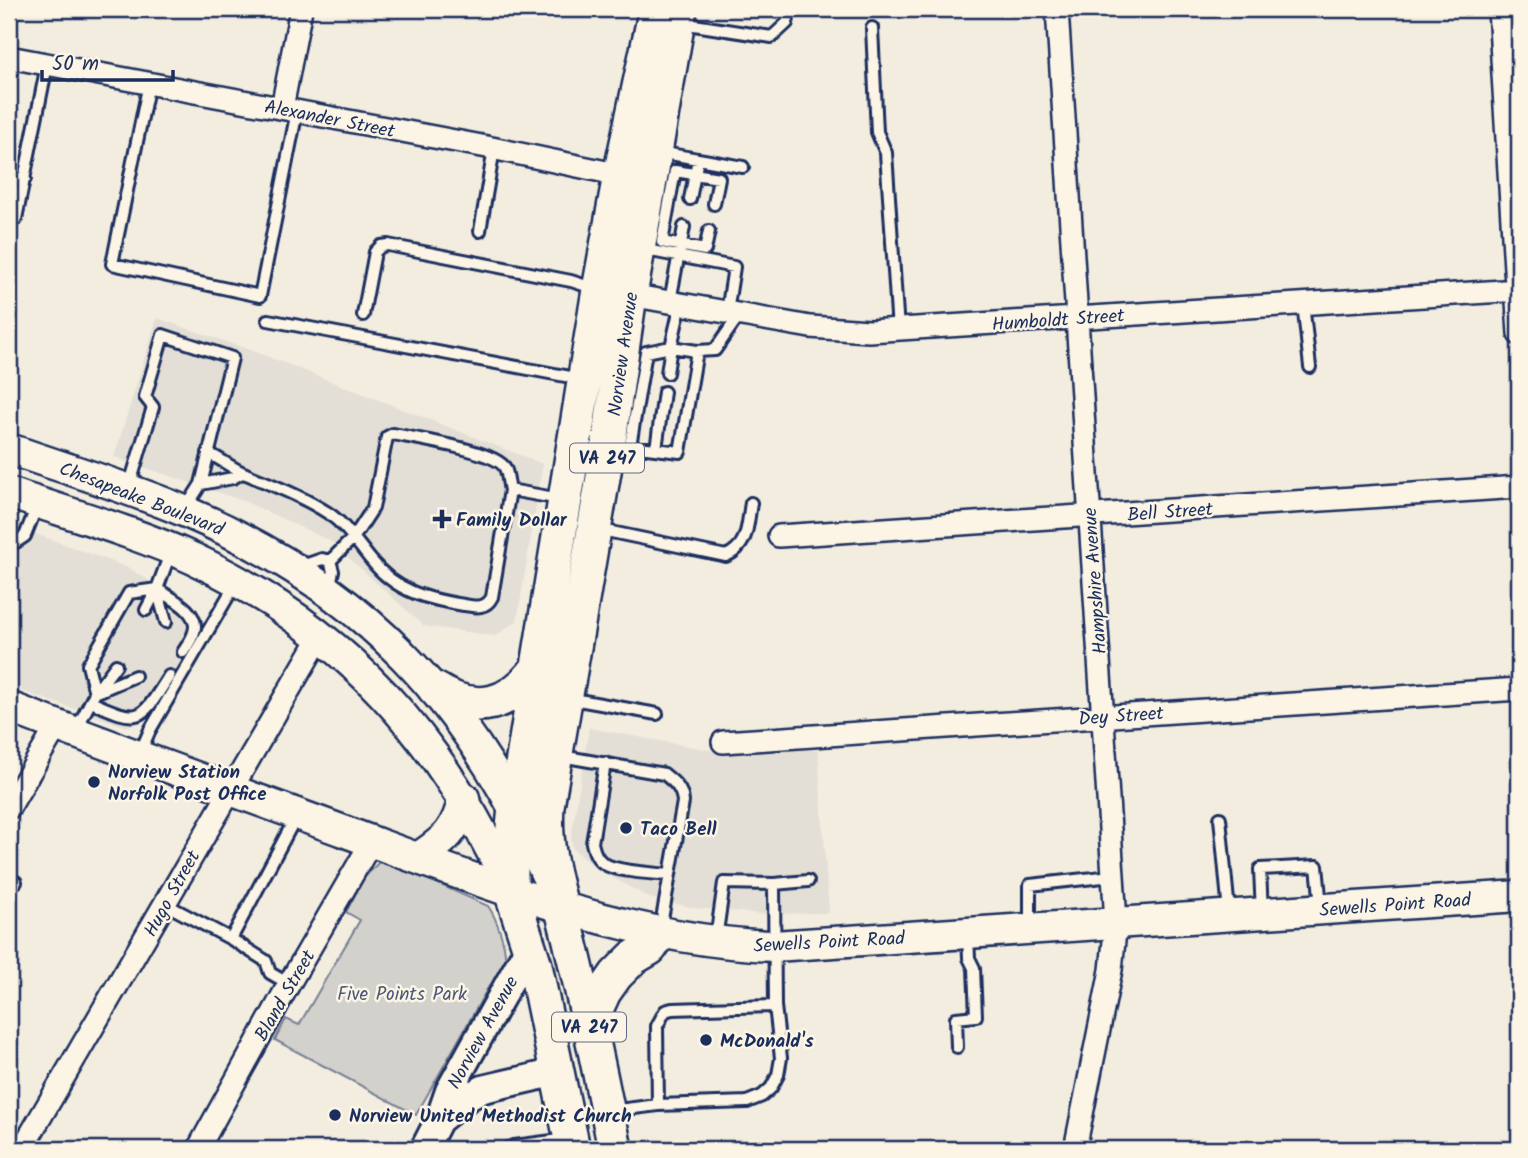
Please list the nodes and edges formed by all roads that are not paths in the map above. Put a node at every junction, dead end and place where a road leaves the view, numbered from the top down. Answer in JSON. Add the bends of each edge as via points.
{"nodes":[{"id":1,"x":301,"y":9,"type":"edge"},
{"id":2,"x":790,"y":9,"type":"edge"},
{"id":3,"x":1057,"y":9,"type":"edge"},
{"id":4,"x":1499,"y":9,"type":"edge"},
{"id":5,"x":671,"y":13,"type":"edge"},
{"id":6,"x":872,"y":28,"type":"dead end"},
{"id":7,"x":9,"y":57,"type":"edge"},
{"id":8,"x":47,"y":65,"type":"junction"},
{"id":9,"x":149,"y":83,"type":"junction"},
{"id":10,"x":289,"y":110,"type":"junction"},
{"id":11,"x":494,"y":149,"type":"junction"},
{"id":12,"x":698,"y":159,"type":"junction"},
{"id":13,"x":743,"y":167,"type":"dead end"},
{"id":14,"x":642,"y":169,"type":"junction"},
{"id":15,"x":695,"y":174,"type":"junction"},
{"id":16,"x":9,"y":176,"type":"edge"},
{"id":17,"x":24,"y":179,"type":"junction"},
{"id":18,"x":690,"y":199,"type":"dead end"},
{"id":19,"x":714,"y":204,"type":"dead end"},
{"id":20,"x":9,"y":218,"type":"edge"},
{"id":21,"x":684,"y":227,"type":"dead end"},
{"id":22,"x":480,"y":231,"type":"dead end"},
{"id":23,"x":709,"y":231,"type":"dead end"},
{"id":24,"x":638,"y":248,"type":"junction"},
{"id":25,"x":679,"y":251,"type":"junction"},
{"id":26,"x":1518,"y":290,"type":"edge"},
{"id":27,"x":615,"y":292,"type":"junction"},
{"id":28,"x":676,"y":302,"type":"junction"},
{"id":29,"x":1303,"y":303,"type":"junction"},
{"id":30,"x":733,"y":313,"type":"junction"},
{"id":31,"x":363,"y":315,"type":"dead end"},
{"id":32,"x":1077,"y":317,"type":"junction"},
{"id":33,"x":268,"y":320,"type":"dead end"},
{"id":34,"x":898,"y":330,"type":"junction"},
{"id":35,"x":1519,"y":334,"type":"edge"},
{"id":36,"x":671,"y":347,"type":"junction"},
{"id":37,"x":634,"y":351,"type":"junction"},
{"id":38,"x":697,"y":351,"type":"junction"},
{"id":39,"x":1310,"y":367,"type":"dead end"},
{"id":40,"x":667,"y":373,"type":"dead end"},
{"id":41,"x":584,"y":380,"type":"junction"},
{"id":42,"x":664,"y":392,"type":"dead end"},
{"id":43,"x":9,"y":449,"type":"edge"},
{"id":44,"x":656,"y":449,"type":"junction"},
{"id":45,"x":619,"y":450,"type":"junction"},
{"id":46,"x":208,"y":453,"type":"junction"},
{"id":47,"x":242,"y":473,"type":"junction"},
{"id":48,"x":201,"y":484,"type":"junction"},
{"id":49,"x":1519,"y":487,"type":"edge"},
{"id":50,"x":128,"y":489,"type":"junction"},
{"id":51,"x":510,"y":490,"type":"junction"},
{"id":52,"x":9,"y":493,"type":"edge"},
{"id":53,"x":38,"y":503,"type":"junction"},
{"id":54,"x":751,"y":503,"type":"dead end"},
{"id":55,"x":584,"y":508,"type":"junction"},
{"id":56,"x":184,"y":511,"type":"junction"},
{"id":57,"x":1090,"y":516,"type":"junction"},
{"id":58,"x":779,"y":536,"type":"dead end"},
{"id":59,"x":354,"y":537,"type":"junction"},
{"id":60,"x":9,"y":540,"type":"edge"},
{"id":61,"x":172,"y":550,"type":"junction"},
{"id":62,"x":330,"y":561,"type":"junction"},
{"id":63,"x":295,"y":569,"type":"junction"},
{"id":64,"x":237,"y":581,"type":"junction"},
{"id":65,"x":157,"y":589,"type":"junction"},
{"id":66,"x":328,"y":590,"type":"junction"},
{"id":67,"x":146,"y":610,"type":"dead end"},
{"id":68,"x":166,"y":622,"type":"dead end"},
{"id":69,"x":320,"y":637,"type":"junction"},
{"id":70,"x":183,"y":652,"type":"dead end"},
{"id":71,"x":116,"y":665,"type":"dead end"},
{"id":72,"x":539,"y":666,"type":"junction"},
{"id":73,"x":135,"y":676,"type":"dead end"},
{"id":74,"x":169,"y":676,"type":"dead end"},
{"id":75,"x":435,"y":689,"type":"junction"},
{"id":76,"x":1519,"y":689,"type":"edge"},
{"id":77,"x":565,"y":697,"type":"junction"},
{"id":78,"x":93,"y":698,"type":"junction"},
{"id":79,"x":9,"y":707,"type":"edge"},
{"id":80,"x":657,"y":714,"type":"dead end"},
{"id":81,"x":1102,"y":716,"type":"junction"},
{"id":82,"x":66,"y":729,"type":"junction"},
{"id":83,"x":723,"y":742,"type":"dead end"},
{"id":84,"x":555,"y":755,"type":"junction"},
{"id":85,"x":139,"y":756,"type":"junction"},
{"id":86,"x":605,"y":763,"type":"junction"},
{"id":87,"x":230,"y":789,"type":"junction"},
{"id":88,"x":464,"y":798,"type":"junction"},
{"id":89,"x":9,"y":808,"type":"edge"},
{"id":90,"x":515,"y":808,"type":"junction"},
{"id":91,"x":298,"y":814,"type":"junction"},
{"id":92,"x":1220,"y":818,"type":"dead end"},
{"id":93,"x":372,"y":841,"type":"junction"},
{"id":94,"x":418,"y":858,"type":"junction"},
{"id":95,"x":669,"y":876,"type":"junction"},
{"id":96,"x":1112,"y":876,"type":"junction"},
{"id":97,"x":808,"y":881,"type":"dead end"},
{"id":98,"x":774,"y":884,"type":"junction"},
{"id":99,"x":511,"y":891,"type":"junction"},
{"id":100,"x":1519,"y":895,"type":"edge"},
{"id":101,"x":165,"y":904,"type":"junction"},
{"id":102,"x":560,"y":906,"type":"junction"},
{"id":103,"x":1322,"y":909,"type":"junction"},
{"id":104,"x":1262,"y":913,"type":"junction"},
{"id":105,"x":1229,"y":915,"type":"junction"},
{"id":106,"x":1116,"y":922,"type":"junction"},
{"id":107,"x":1031,"y":928,"type":"junction"},
{"id":108,"x":660,"y":933,"type":"junction"},
{"id":109,"x":968,"y":933,"type":"junction"},
{"id":110,"x":230,"y":939,"type":"junction"},
{"id":111,"x":715,"y":942,"type":"junction"},
{"id":112,"x":530,"y":945,"type":"junction"},
{"id":113,"x":774,"y":946,"type":"junction"},
{"id":114,"x":289,"y":984,"type":"junction"},
{"id":115,"x":775,"y":1006,"type":"junction"},
{"id":116,"x":589,"y":1026,"type":"junction"},
{"id":117,"x":957,"y":1047,"type":"dead end"},
{"id":118,"x":557,"y":1072,"type":"junction"},
{"id":119,"x":658,"y":1105,"type":"junction"},
{"id":120,"x":607,"y":1111,"type":"junction"},
{"id":121,"x":439,"y":1120,"type":"junction"},
{"id":122,"x":572,"y":1144,"type":"edge"},
{"id":123,"x":22,"y":1149,"type":"edge"},
{"id":124,"x":198,"y":1149,"type":"edge"},
{"id":125,"x":424,"y":1149,"type":"edge"},
{"id":126,"x":506,"y":1149,"type":"edge"},
{"id":127,"x":615,"y":1149,"type":"edge"},
{"id":128,"x":1075,"y":1149,"type":"edge"}],
"edges":[{"from":1,"to":10,"type":"street"},
{"from":2,"to":5,"type":"lane","via":[[787,23],[772,37]]},
{"from":3,"to":32,"type":"street","name":"Hampshire Avenue"},
{"from":4,"to":26,"type":"street"},
{"from":5,"to":14,"type":"main road","name":"Norview Avenue","number":"VA 247"},
{"from":6,"to":34,"type":"lane","via":[[877,132],[886,153]]},
{"from":7,"to":8,"type":"street","name":"Alexander Street"},
{"from":8,"to":9,"type":"street","name":"Alexander Street"},
{"from":8,"to":17,"type":"lane"},
{"from":9,"to":10,"type":"street","name":"Alexander Street"},
{"from":9,"to":10,"type":"lane","via":[[113,264],[260,296]]},
{"from":10,"to":11,"type":"street","name":"Alexander Street"},
{"from":11,"to":14,"type":"street","name":"Alexander Street"},
{"from":11,"to":22,"type":"lane"},
{"from":12,"to":13,"type":"lane"},
{"from":12,"to":14,"type":"lane"},
{"from":12,"to":15,"type":"lane"},
{"from":14,"to":24,"type":"main road","name":"Norview Avenue","number":"VA 247"},
{"from":14,"to":27,"type":"main road","name":"Norview Avenue","number":"VA 247"},
{"from":15,"to":18,"type":"lane"},
{"from":15,"to":19,"type":"lane","via":[[719,178]]},
{"from":15,"to":25,"type":"lane","via":[[675,171],[662,242]]},
{"from":16,"to":17,"type":"lane"},
{"from":17,"to":20,"type":"lane","via":[[16,219]]},
{"from":21,"to":25,"type":"lane"},
{"from":23,"to":25,"type":"lane","via":[[705,250]]},
{"from":24,"to":25,"type":"lane"},
{"from":24,"to":27,"type":"main road","name":"Norview Avenue","number":"VA 247"},
{"from":25,"to":28,"type":"lane"},
{"from":25,"to":30,"type":"lane","via":[[734,267]]},
{"from":26,"to":29,"type":"street","name":"Humboldt Street"},
{"from":26,"to":35,"type":"street"},
{"from":27,"to":28,"type":"street","name":"Humboldt Street"},
{"from":27,"to":31,"type":"lane","via":[[388,245],[374,252]]},
{"from":27,"to":37,"type":"main road","name":"Norview Avenue","number":"VA 247"},
{"from":27,"to":41,"type":"main road","name":"Norview Avenue","number":"VA 247"},
{"from":28,"to":30,"type":"street","name":"Humboldt Street"},
{"from":28,"to":36,"type":"lane"},
{"from":29,"to":32,"type":"street","name":"Humboldt Street"},
{"from":29,"to":39,"type":"lane"},
{"from":30,"to":34,"type":"street","name":"Humboldt Street","via":[[830,330]]},
{"from":30,"to":38,"type":"lane","via":[[715,350]]},
{"from":32,"to":34,"type":"street","name":"Humboldt Street"},
{"from":32,"to":57,"type":"street","name":"Hampshire Avenue"},
{"from":33,"to":41,"type":"lane"},
{"from":36,"to":37,"type":"lane"},
{"from":36,"to":38,"type":"lane"},
{"from":36,"to":40,"type":"lane"},
{"from":37,"to":45,"type":"main road","name":"Norview Avenue","number":"VA 247"},
{"from":38,"to":44,"type":"lane","via":[[680,452]]},
{"from":41,"to":55,"type":"main road","name":"Norview Avenue","number":"VA 247"},
{"from":42,"to":44,"type":"lane"},
{"from":43,"to":50,"type":"main road","name":"Chesapeake Boulevard"},
{"from":44,"to":45,"type":"lane"},
{"from":45,"to":55,"type":"main road","name":"Norview Avenue","number":"VA 247"},
{"from":46,"to":47,"type":"lane"},
{"from":46,"to":48,"type":"lane"},
{"from":46,"to":50,"type":"lane","via":[[232,358],[163,335],[145,397],[153,407]]},
{"from":47,"to":48,"type":"lane"},
{"from":47,"to":59,"type":"lane","via":[[274,484],[329,514]]},
{"from":48,"to":56,"type":"lane"},
{"from":49,"to":57,"type":"street","name":"Bell Street"},
{"from":50,"to":56,"type":"main road","name":"Chesapeake Boulevard"},
{"from":51,"to":55,"type":"lane"},
{"from":51,"to":59,"type":"lane","via":[[499,460],[393,434],[387,438],[373,508]]},
{"from":51,"to":59,"type":"lane","via":[[492,597],[479,608],[428,600],[408,591],[373,562]]},
{"from":52,"to":53,"type":"main road","name":"Chesapeake Boulevard"},
{"from":53,"to":60,"type":"lane","via":[[25,536],[16,542]]},
{"from":53,"to":61,"type":"main road","name":"Chesapeake Boulevard"},
{"from":54,"to":55,"type":"lane","via":[[743,544],[726,556]]},
{"from":55,"to":72,"type":"main road","name":"Norview Avenue","number":"VA 247"},
{"from":55,"to":77,"type":"main road","name":"Norview Avenue","number":"VA 247"},
{"from":56,"to":61,"type":"main road"},
{"from":56,"to":63,"type":"main road","name":"Chesapeake Boulevard"},
{"from":57,"to":58,"type":"street","name":"Bell Street"},
{"from":57,"to":81,"type":"street","name":"Hampshire Avenue"},
{"from":59,"to":62,"type":"lane"},
{"from":61,"to":64,"type":"main road","name":"Chesapeake Boulevard"},
{"from":61,"to":65,"type":"lane"},
{"from":62,"to":63,"type":"lane","via":[[316,560]]},
{"from":62,"to":66,"type":"lane","via":[[333,571]]},
{"from":63,"to":66,"type":"main road","name":"Chesapeake Boulevard"},
{"from":64,"to":69,"type":"main road","name":"Chesapeake Boulevard"},
{"from":64,"to":85,"type":"lane"},
{"from":65,"to":67,"type":"lane"},
{"from":65,"to":68,"type":"lane"},
{"from":65,"to":70,"type":"lane","via":[[195,620],[195,631]]},
{"from":65,"to":78,"type":"lane","via":[[129,593],[88,665]]},
{"from":66,"to":75,"type":"main road","name":"Chesapeake Boulevard","via":[[401,652]]},
{"from":69,"to":87,"type":"street","name":"Hugo Street"},
{"from":69,"to":88,"type":"main road","name":"Chesapeake Boulevard","via":[[400,710]]},
{"from":71,"to":78,"type":"lane"},
{"from":72,"to":75,"type":"main road","via":[[518,690],[485,704],[455,701]]},
{"from":72,"to":90,"type":"main road","name":"Norview Avenue","number":"VA 247"},
{"from":73,"to":78,"type":"lane"},
{"from":74,"to":78,"type":"lane","via":[[149,708],[136,716],[123,716]]},
{"from":75,"to":90,"type":"main road","name":"Chesapeake Boulevard","via":[[467,729]]},
{"from":76,"to":81,"type":"street","name":"Dey Street"},
{"from":77,"to":80,"type":"lane"},
{"from":77,"to":84,"type":"main road","name":"Norview Avenue","number":"VA 247"},
{"from":78,"to":82,"type":"lane"},
{"from":79,"to":82,"type":"main road","name":"Sewells Point Road"},
{"from":81,"to":83,"type":"street","name":"Dey Street"},
{"from":81,"to":96,"type":"street","name":"Hampshire Avenue"},
{"from":82,"to":85,"type":"main road","name":"Sewells Point Road"},
{"from":82,"to":89,"type":"street"},
{"from":84,"to":86,"type":"lane"},
{"from":84,"to":102,"type":"main road","name":"Norview Avenue","number":"VA 247","via":[[545,835]]},
{"from":85,"to":87,"type":"main road","name":"Sewells Point Road"},
{"from":86,"to":95,"type":"lane","via":[[664,774],[682,793]]},
{"from":86,"to":95,"type":"lane","via":[[592,843],[596,855],[615,868]]},
{"from":87,"to":91,"type":"main road","name":"Sewells Point Road"},
{"from":87,"to":101,"type":"street","name":"Hugo Street"},
{"from":88,"to":94,"type":"main road","via":[[453,830]]},
{"from":88,"to":99,"type":"main road","name":"Chesapeake Boulevard"},
{"from":90,"to":99,"type":"main road","name":"Norview Avenue","number":"VA 247"},
{"from":90,"to":102,"type":"main road","name":"Chesapeake Boulevard"},
{"from":91,"to":93,"type":"main road","name":"Sewells Point Road"},
{"from":91,"to":110,"type":"lane"},
{"from":92,"to":105,"type":"lane"},
{"from":93,"to":94,"type":"main road","name":"Sewells Point Road"},
{"from":93,"to":114,"type":"street","name":"Bland Street"},
{"from":94,"to":99,"type":"main road","name":"Sewells Point Road"},
{"from":95,"to":108,"type":"lane"},
{"from":96,"to":106,"type":"street","name":"Hampshire Avenue"},
{"from":96,"to":107,"type":"lane","via":[[1030,885]]},
{"from":97,"to":98,"type":"lane"},
{"from":98,"to":111,"type":"lane","via":[[724,883]]},
{"from":98,"to":113,"type":"lane"},
{"from":99,"to":102,"type":"main road","name":"Sewells Point Road"},
{"from":99,"to":112,"type":"main road","name":"Chesapeake Boulevard","number":"VA 247"},
{"from":100,"to":103,"type":"main road","name":"Sewells Point Road"},
{"from":101,"to":110,"type":"lane"},
{"from":101,"to":123,"type":"street","name":"Hugo Street"},
{"from":102,"to":108,"type":"main road","name":"Sewells Point Road"},
{"from":102,"to":116,"type":"main road","name":"Chesapeake Boulevard","number":"VA 247"},
{"from":103,"to":104,"type":"main road","name":"Sewells Point Road"},
{"from":103,"to":104,"type":"lane","via":[[1317,866],[1260,869]]},
{"from":104,"to":105,"type":"main road","name":"Sewells Point Road"},
{"from":105,"to":106,"type":"main road","name":"Sewells Point Road"},
{"from":106,"to":107,"type":"main road","name":"Sewells Point Road"},
{"from":106,"to":128,"type":"street","name":"Hampshire Avenue","via":[[1111,970]]},
{"from":107,"to":109,"type":"main road","name":"Sewells Point Road"},
{"from":108,"to":111,"type":"main road","name":"Sewells Point Road"},
{"from":108,"to":116,"type":"main road","via":[[650,948],[616,975]]},
{"from":109,"to":113,"type":"main road","name":"Sewells Point Road"},
{"from":109,"to":117,"type":"lane","via":[[976,1016],[956,1018]]},
{"from":110,"to":114,"type":"lane","via":[[266,961],[270,973]]},
{"from":111,"to":113,"type":"main road","name":"Sewells Point Road"},
{"from":112,"to":118,"type":"main road","name":"Chesapeake Boulevard","number":"VA 247"},
{"from":112,"to":121,"type":"street","name":"Norview Avenue","via":[[449,1091]]},
{"from":113,"to":115,"type":"lane"},
{"from":114,"to":124,"type":"street","name":"Bland Street"},
{"from":115,"to":119,"type":"lane","via":[[781,1058],[778,1075],[762,1096],[747,1102]]},
{"from":115,"to":119,"type":"lane","via":[[666,1012],[657,1026]]},
{"from":116,"to":120,"type":"main road","name":"Chesapeake Boulevard","number":"VA 247"},
{"from":118,"to":121,"type":"street","name":"Norview Avenue","via":[[483,1089]]},
{"from":118,"to":122,"type":"main road","name":"Chesapeake Boulevard","number":"VA 247"},
{"from":119,"to":120,"type":"lane"},
{"from":120,"to":127,"type":"main road","name":"Chesapeake Boulevard","number":"VA 247"},
{"from":121,"to":125,"type":"street","name":"Norview Avenue"},
{"from":122,"to":126,"type":"lane"}]}
